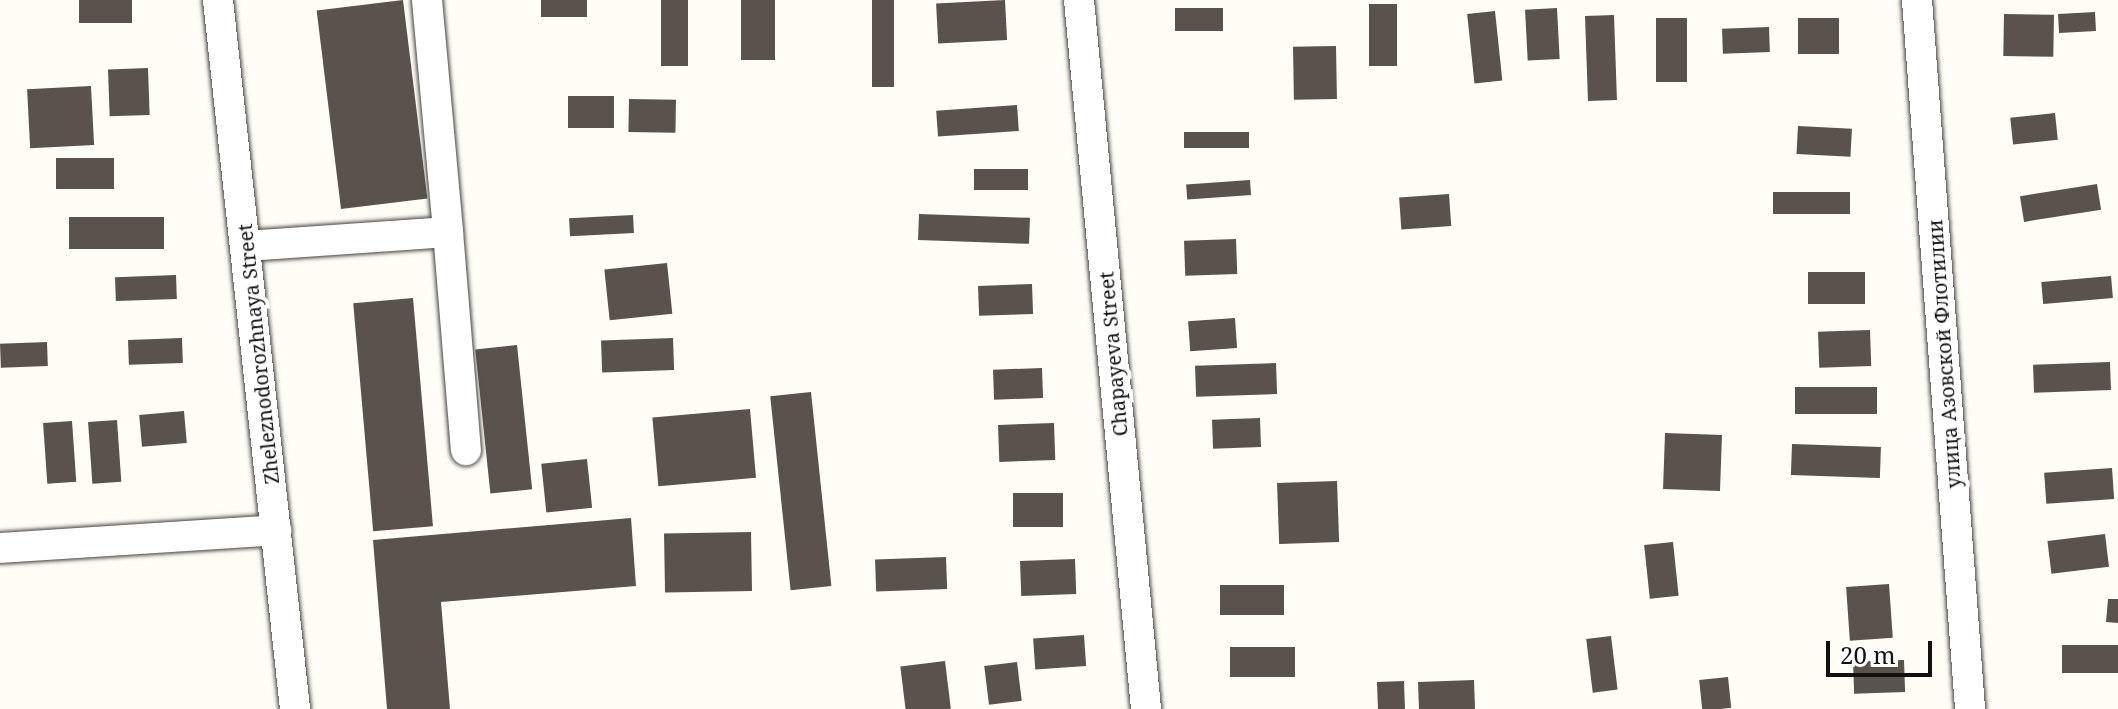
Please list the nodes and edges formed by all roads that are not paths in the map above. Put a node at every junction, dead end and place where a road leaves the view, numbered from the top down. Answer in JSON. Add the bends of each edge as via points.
{"nodes":[{"id":1,"x":218,"y":0,"type":"edge"},
{"id":2,"x":427,"y":0,"type":"edge"},
{"id":3,"x":1079,"y":0,"type":"edge"},
{"id":4,"x":1917,"y":0,"type":"edge"},
{"id":5,"x":448,"y":232,"type":"junction"},
{"id":6,"x":247,"y":246,"type":"junction"},
{"id":7,"x":466,"y":450,"type":"dead end"},
{"id":8,"x":276,"y":530,"type":"junction"},
{"id":9,"x":0,"y":548,"type":"edge"},
{"id":10,"x":295,"y":709,"type":"edge"},
{"id":11,"x":1146,"y":709,"type":"edge"},
{"id":12,"x":1970,"y":709,"type":"edge"}],
"edges":[{"from":1,"to":6,"type":"street","name":"Zheleznodorozhnaya Street"},
{"from":2,"to":5,"type":"street"},
{"from":3,"to":11,"type":"street","name":"Chapayeva Street"},
{"from":4,"to":12,"type":"street","name":"улица Азовской Флотилии"},
{"from":5,"to":6,"type":"street"},
{"from":5,"to":7,"type":"street"},
{"from":6,"to":8,"type":"street","name":"Zheleznodorozhnaya Street"},
{"from":8,"to":9,"type":"street"},
{"from":8,"to":10,"type":"street","name":"Zheleznodorozhnaya Street"}]}
